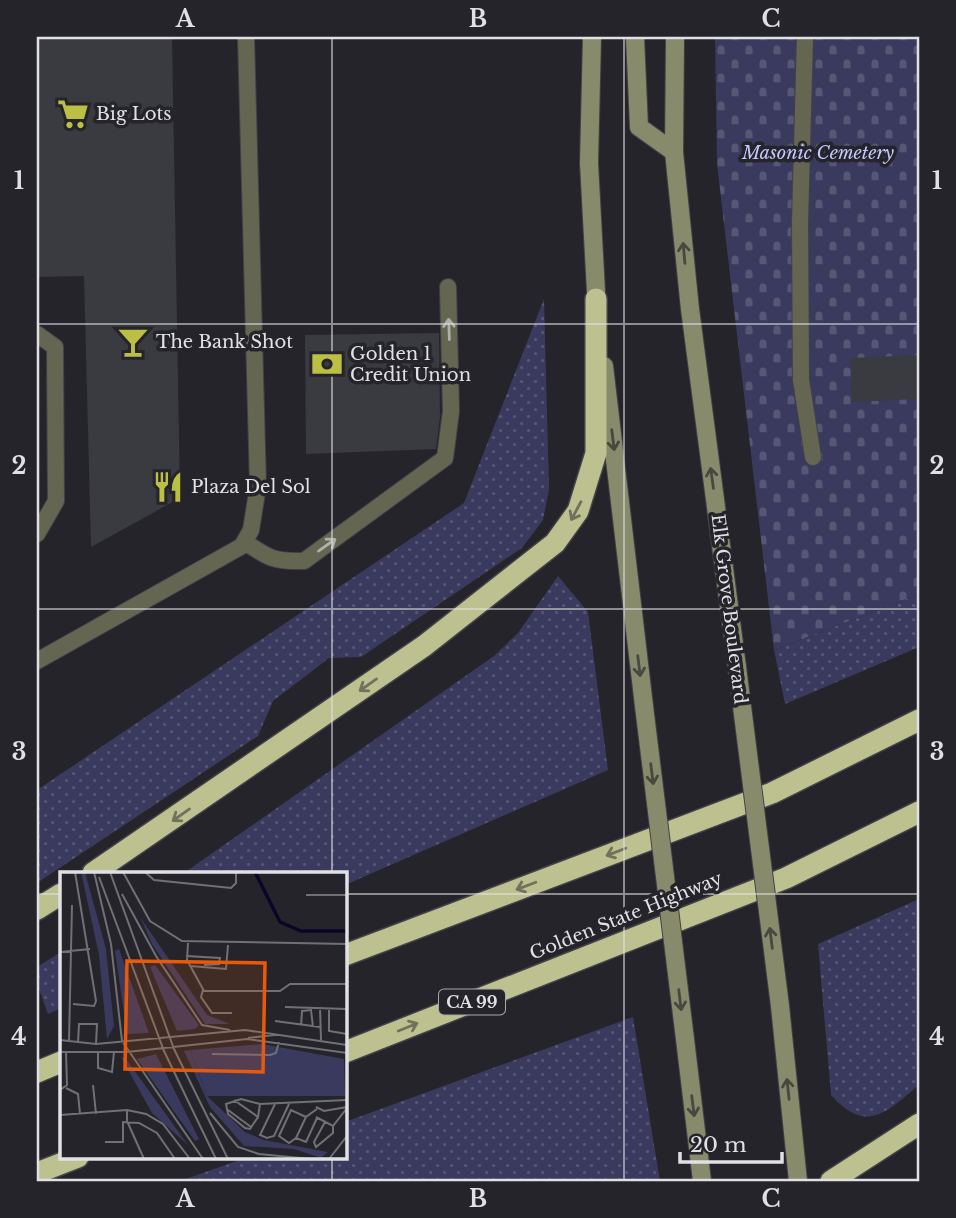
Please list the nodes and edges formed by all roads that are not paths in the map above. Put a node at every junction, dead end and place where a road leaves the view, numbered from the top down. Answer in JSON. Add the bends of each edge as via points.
{"nodes":[{"id":1,"x":246,"y":37,"type":"edge"},
{"id":2,"x":592,"y":37,"type":"edge"},
{"id":3,"x":635,"y":37,"type":"edge"},
{"id":4,"x":675,"y":37,"type":"edge"},
{"id":5,"x":805,"y":37,"type":"edge"},
{"id":6,"x":674,"y":152,"type":"junction"},
{"id":7,"x":448,"y":287,"type":"dead end"},
{"id":8,"x":596,"y":299,"type":"junction"},
{"id":9,"x":37,"y":334,"type":"edge"},
{"id":10,"x":813,"y":457,"type":"dead end"},
{"id":11,"x":37,"y":534,"type":"edge"},
{"id":12,"x":245,"y":542,"type":"junction"},
{"id":13,"x":37,"y":661,"type":"edge"},
{"id":14,"x":919,"y":720,"type":"edge"},
{"id":15,"x":919,"y":812,"type":"edge"},
{"id":16,"x":94,"y":872,"type":"edge"},
{"id":17,"x":60,"y":895,"type":"edge"},
{"id":18,"x":37,"y":909,"type":"edge"},
{"id":19,"x":346,"y":955,"type":"edge"},
{"id":20,"x":346,"y":1052,"type":"edge"},
{"id":21,"x":60,"y":1062,"type":"edge"},
{"id":22,"x":37,"y":1072,"type":"edge"},
{"id":23,"x":919,"y":1124,"type":"edge"},
{"id":24,"x":75,"y":1158,"type":"edge"},
{"id":25,"x":37,"y":1173,"type":"edge"},
{"id":26,"x":702,"y":1181,"type":"edge"},
{"id":27,"x":798,"y":1181,"type":"edge"},
{"id":28,"x":831,"y":1181,"type":"edge"}],
"edges":[{"from":1,"to":12,"type":"lane","via":[[258,486]]},
{"from":2,"to":8,"type":"main road","via":[[589,163]]},
{"from":3,"to":6,"type":"main road","via":[[639,127]]},
{"from":4,"to":6,"type":"main road","name":"Elk Grove Boulevard"},
{"from":5,"to":10,"type":"lane","via":[[801,380]]},
{"from":27,"to":6,"type":"main road","name":"Elk Grove Boulevard","one_way":true,"bridge":true},
{"from":12,"to":7,"type":"lane","one_way":true,"via":[[269,559],[304,561],[445,458],[451,411]]},
{"from":8,"to":16,"type":"highway","one_way":true,"via":[[596,453],[578,511],[555,542],[424,646]]},
{"from":8,"to":26,"type":"main road","one_way":true,"bridge":true},
{"from":9,"to":11,"type":"lane","via":[[55,347],[56,501]]},
{"from":12,"to":13,"type":"lane"},
{"from":14,"to":19,"type":"highway","one_way":true,"via":[[772,793]]},
{"from":20,"to":15,"type":"highway","name":"Golden State Highway","number":"CA 99","one_way":true,"via":[[786,878]]},
{"from":17,"to":18,"type":"highway"},
{"from":21,"to":22,"type":"highway"},
{"from":23,"to":28,"type":"highway"},
{"from":24,"to":25,"type":"highway"}]}
